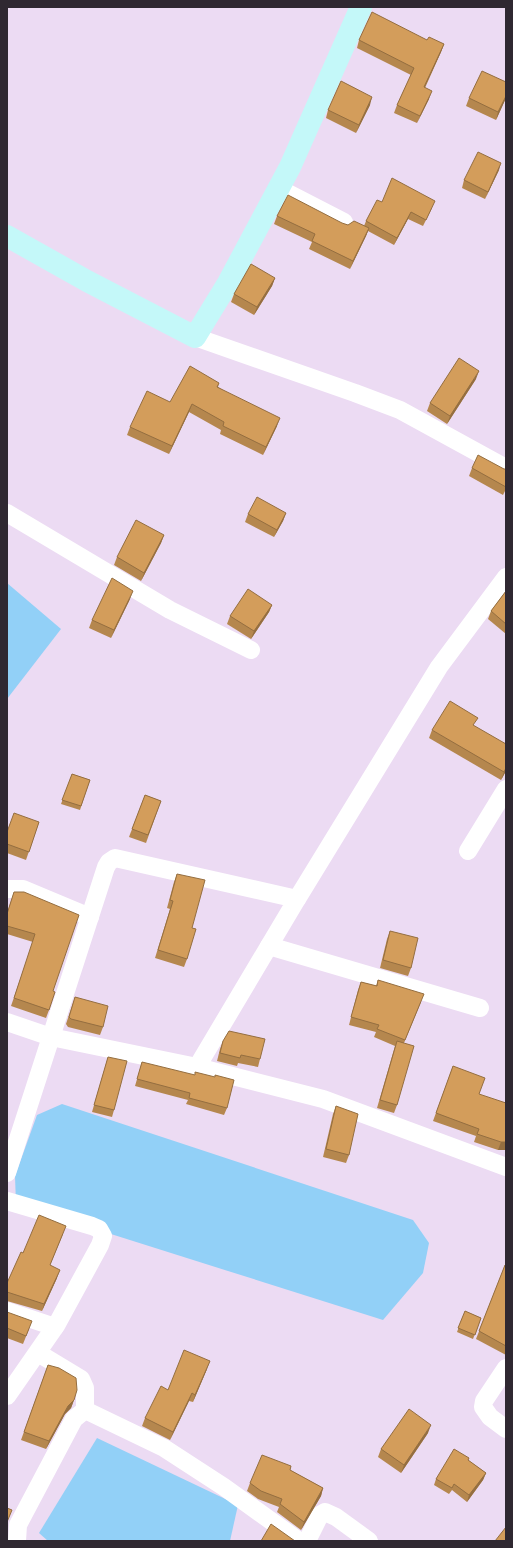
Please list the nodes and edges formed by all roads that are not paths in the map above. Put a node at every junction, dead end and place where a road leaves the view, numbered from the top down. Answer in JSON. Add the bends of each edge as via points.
{"nodes":[{"id":1,"x":361,"y":7,"type":"edge"},
{"id":2,"x":278,"y":188,"type":"junction"},
{"id":3,"x":344,"y":222,"type":"edge"},
{"id":4,"x":7,"y":236,"type":"edge"},
{"id":5,"x":195,"y":338,"type":"junction"},
{"id":6,"x":506,"y":468,"type":"edge"},
{"id":7,"x":7,"y":513,"type":"edge"},
{"id":8,"x":506,"y":578,"type":"edge"},
{"id":9,"x":251,"y":650,"type":"dead end"},
{"id":10,"x":506,"y":789,"type":"edge"},
{"id":11,"x":468,"y":851,"type":"dead end"},
{"id":12,"x":7,"y":889,"type":"edge"},
{"id":13,"x":296,"y":899,"type":"junction"},
{"id":14,"x":90,"y":917,"type":"junction"},
{"id":15,"x":269,"y":946,"type":"junction"},
{"id":16,"x":480,"y":1008,"type":"dead end"},
{"id":17,"x":7,"y":1022,"type":"edge"},
{"id":18,"x":51,"y":1037,"type":"junction"},
{"id":19,"x":197,"y":1067,"type":"junction"},
{"id":20,"x":506,"y":1168,"type":"edge"},
{"id":21,"x":7,"y":1173,"type":"edge"},
{"id":22,"x":7,"y":1201,"type":"edge"},
{"id":23,"x":7,"y":1310,"type":"edge"},
{"id":24,"x":55,"y":1327,"type":"junction"},
{"id":25,"x":38,"y":1353,"type":"junction"},
{"id":26,"x":506,"y":1368,"type":"edge"},
{"id":27,"x":7,"y":1396,"type":"edge"},
{"id":28,"x":85,"y":1410,"type":"junction"},
{"id":29,"x":506,"y":1429,"type":"edge"},
{"id":30,"x":17,"y":1541,"type":"edge"},
{"id":31,"x":299,"y":1541,"type":"edge"},
{"id":32,"x":307,"y":1541,"type":"edge"},
{"id":33,"x":369,"y":1541,"type":"edge"}],
"edges":[{"from":1,"to":2,"type":"street","via":[[290,167]]},
{"from":2,"to":3,"type":"street"},
{"from":2,"to":5,"type":"street","via":[[228,283]]},
{"from":4,"to":5,"type":"street"},
{"from":5,"to":6,"type":"street","via":[[400,410]]},
{"from":7,"to":9,"type":"street","via":[[170,610]]},
{"from":8,"to":13,"type":"street","via":[[439,667]]},
{"from":10,"to":11,"type":"street"},
{"from":12,"to":14,"type":"street","via":[[23,889]]},
{"from":13,"to":14,"type":"street","via":[[115,858],[106,867]]},
{"from":13,"to":15,"type":"street"},
{"from":14,"to":18,"type":"street"},
{"from":15,"to":16,"type":"street"},
{"from":15,"to":19,"type":"street"},
{"from":17,"to":18,"type":"street"},
{"from":18,"to":19,"type":"street"},
{"from":18,"to":21,"type":"street"},
{"from":19,"to":20,"type":"street","via":[[323,1099]]},
{"from":22,"to":24,"type":"street","via":[[92,1226],[99,1229],[103,1236]]},
{"from":23,"to":24,"type":"street"},
{"from":24,"to":25,"type":"street"},
{"from":25,"to":27,"type":"street"},
{"from":25,"to":28,"type":"street","via":[[81,1379],[85,1388]]},
{"from":26,"to":29,"type":"street","via":[[484,1401],[483,1407],[490,1418]]},
{"from":28,"to":30,"type":"street","via":[[74,1419],[18,1525]]},
{"from":28,"to":31,"type":"street","via":[[164,1448]]},
{"from":32,"to":33,"type":"street","via":[[320,1515],[325,1512]]}]}
